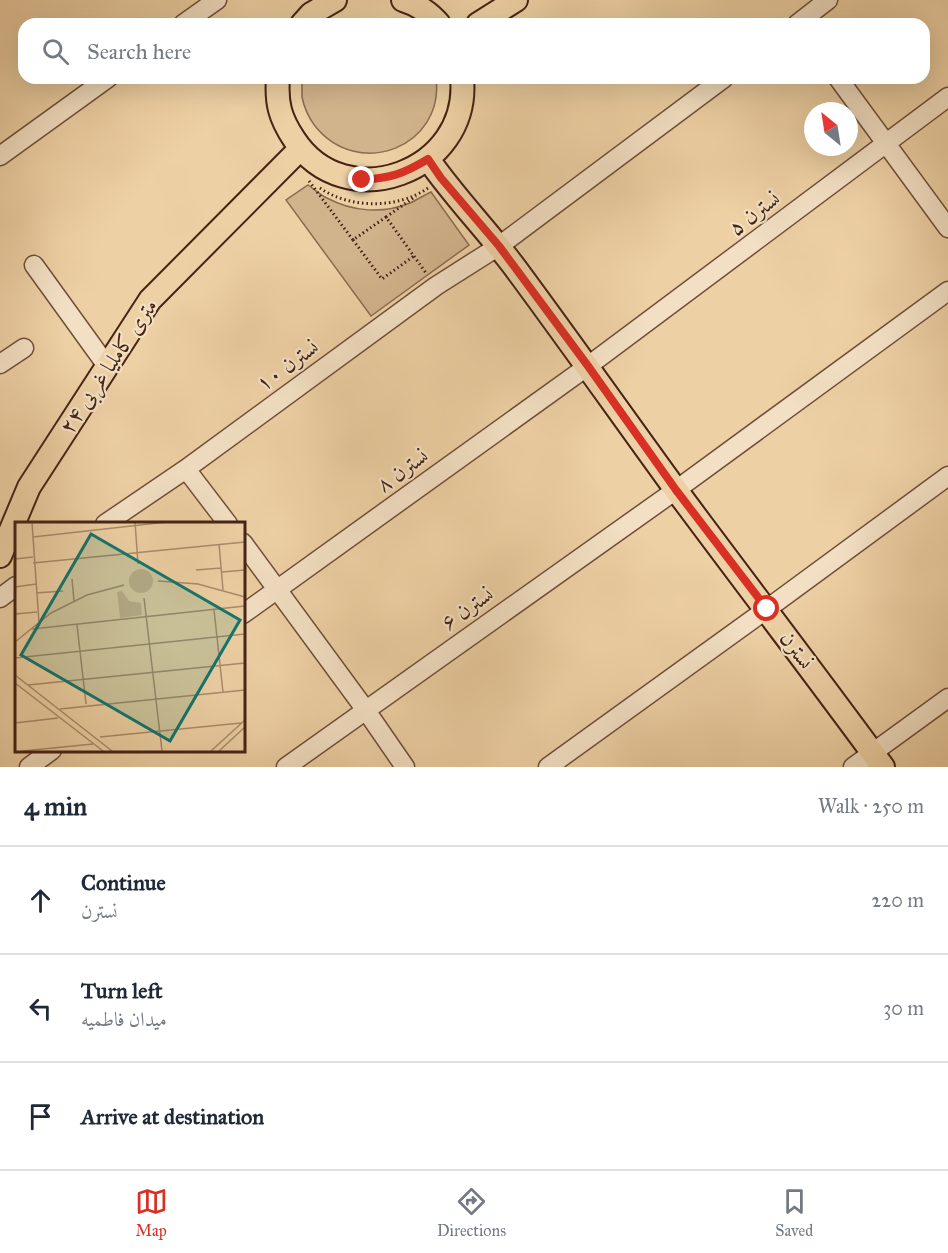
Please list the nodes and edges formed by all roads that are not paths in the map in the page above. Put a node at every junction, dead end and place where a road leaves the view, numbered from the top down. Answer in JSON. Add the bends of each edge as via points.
{"nodes":[{"id":1,"x":217,"y":0,"type":"edge"},
{"id":2,"x":335,"y":0,"type":"edge"},
{"id":3,"x":403,"y":0,"type":"edge"},
{"id":4,"x":516,"y":0,"type":"edge"},
{"id":5,"x":828,"y":0,"type":"edge"},
{"id":6,"x":305,"y":13,"type":"edge"},
{"id":7,"x":192,"y":18,"type":"edge"},
{"id":8,"x":434,"y":18,"type":"edge"},
{"id":9,"x":488,"y":18,"type":"edge"},
{"id":10,"x":806,"y":18,"type":"edge"},
{"id":11,"x":100,"y":84,"type":"edge"},
{"id":12,"x":277,"y":84,"type":"edge"},
{"id":13,"x":462,"y":84,"type":"edge"},
{"id":14,"x":716,"y":84,"type":"edge"},
{"id":15,"x":842,"y":84,"type":"edge"},
{"id":16,"x":948,"y":97,"type":"edge"},
{"id":17,"x":886,"y":145,"type":"junction"},
{"id":18,"x":300,"y":149,"type":"junction"},
{"id":19,"x":0,"y":156,"type":"edge"},
{"id":20,"x":428,"y":159,"type":"junction"},
{"id":21,"x":948,"y":228,"type":"edge"},
{"id":22,"x":499,"y":246,"type":"junction"},
{"id":23,"x":34,"y":265,"type":"dead end"},
{"id":24,"x":948,"y":291,"type":"edge"},
{"id":25,"x":24,"y":348,"type":"dead end"},
{"id":26,"x":0,"y":364,"type":"edge"},
{"id":27,"x":107,"y":366,"type":"junction"},
{"id":28,"x":588,"y":366,"type":"junction"},
{"id":29,"x":186,"y":469,"type":"junction"},
{"id":30,"x":948,"y":476,"type":"edge"},
{"id":31,"x":676,"y":490,"type":"junction"},
{"id":32,"x":108,"y":522,"type":"edge"},
{"id":33,"x":226,"y":522,"type":"edge"},
{"id":34,"x":244,"y":544,"type":"edge"},
{"id":35,"x":0,"y":555,"type":"edge"},
{"id":36,"x":15,"y":587,"type":"edge"},
{"id":37,"x":278,"y":589,"type":"junction"},
{"id":38,"x":0,"y":598,"type":"edge"},
{"id":39,"x":767,"y":609,"type":"junction"},
{"id":40,"x":244,"y":613,"type":"edge"},
{"id":41,"x":948,"y":698,"type":"edge"},
{"id":42,"x":365,"y":709,"type":"junction"},
{"id":43,"x":49,"y":752,"type":"edge"},
{"id":44,"x":878,"y":760,"type":"edge"},
{"id":45,"x":29,"y":767,"type":"edge"},
{"id":46,"x":286,"y":767,"type":"edge"},
{"id":47,"x":405,"y":767,"type":"edge"},
{"id":48,"x":548,"y":767,"type":"edge"},
{"id":49,"x":853,"y":767,"type":"edge"}],
"edges":[{"from":1,"to":7,"type":"street"},
{"from":2,"to":6,"type":"main road"},
{"from":3,"to":8,"type":"main road"},
{"from":4,"to":9,"type":"main road"},
{"from":5,"to":10,"type":"street"},
{"from":11,"to":19,"type":"street"},
{"from":12,"to":18,"type":"main road","via":[[276,95],[284,124]]},
{"from":13,"to":20,"type":"main road","via":[[458,117],[446,140]]},
{"from":14,"to":22,"type":"street","name":"نسترن ۱۰"},
{"from":15,"to":17,"type":"street"},
{"from":16,"to":17,"type":"street","name":"نسترن ۵"},
{"from":17,"to":21,"type":"street"},
{"from":17,"to":28,"type":"street","name":"نسترن ۵"},
{"from":18,"to":20,"type":"main road","via":[[339,175],[362,180],[408,171]]},
{"from":18,"to":27,"type":"main road","name":"۲۴ متری کاملیا غربی","via":[[150,300]]},
{"from":20,"to":22,"type":"main road","name":"نسترن"},
{"from":22,"to":28,"type":"main road","name":"نسترن"},
{"from":22,"to":29,"type":"street","name":"نسترن ۱۰","via":[[436,286]]},
{"from":23,"to":27,"type":"street"},
{"from":24,"to":31,"type":"street","name":"نسترن ۶"},
{"from":25,"to":26,"type":"street"},
{"from":27,"to":35,"type":"main road","name":"۲۴ متری کاملیا غربی","via":[[29,487]]},
{"from":28,"to":31,"type":"main road","name":"نسترن"},
{"from":28,"to":37,"type":"street","name":"نسترن ۸"},
{"from":29,"to":32,"type":"street","name":"نسترن ۱۰"},
{"from":29,"to":33,"type":"street"},
{"from":30,"to":39,"type":"street"},
{"from":31,"to":39,"type":"main road","name":"نسترن"},
{"from":31,"to":42,"type":"street","name":"نسترن ۶"},
{"from":34,"to":37,"type":"street"},
{"from":36,"to":38,"type":"street"},
{"from":37,"to":40,"type":"street","name":"نسترن ۸"},
{"from":37,"to":42,"type":"street"},
{"from":39,"to":44,"type":"main road","name":"نسترن"},
{"from":39,"to":48,"type":"street"},
{"from":41,"to":44,"type":"street"},
{"from":42,"to":46,"type":"street","name":"نسترن ۶"},
{"from":42,"to":47,"type":"street"},
{"from":43,"to":45,"type":"street"},
{"from":44,"to":49,"type":"street"}]}
